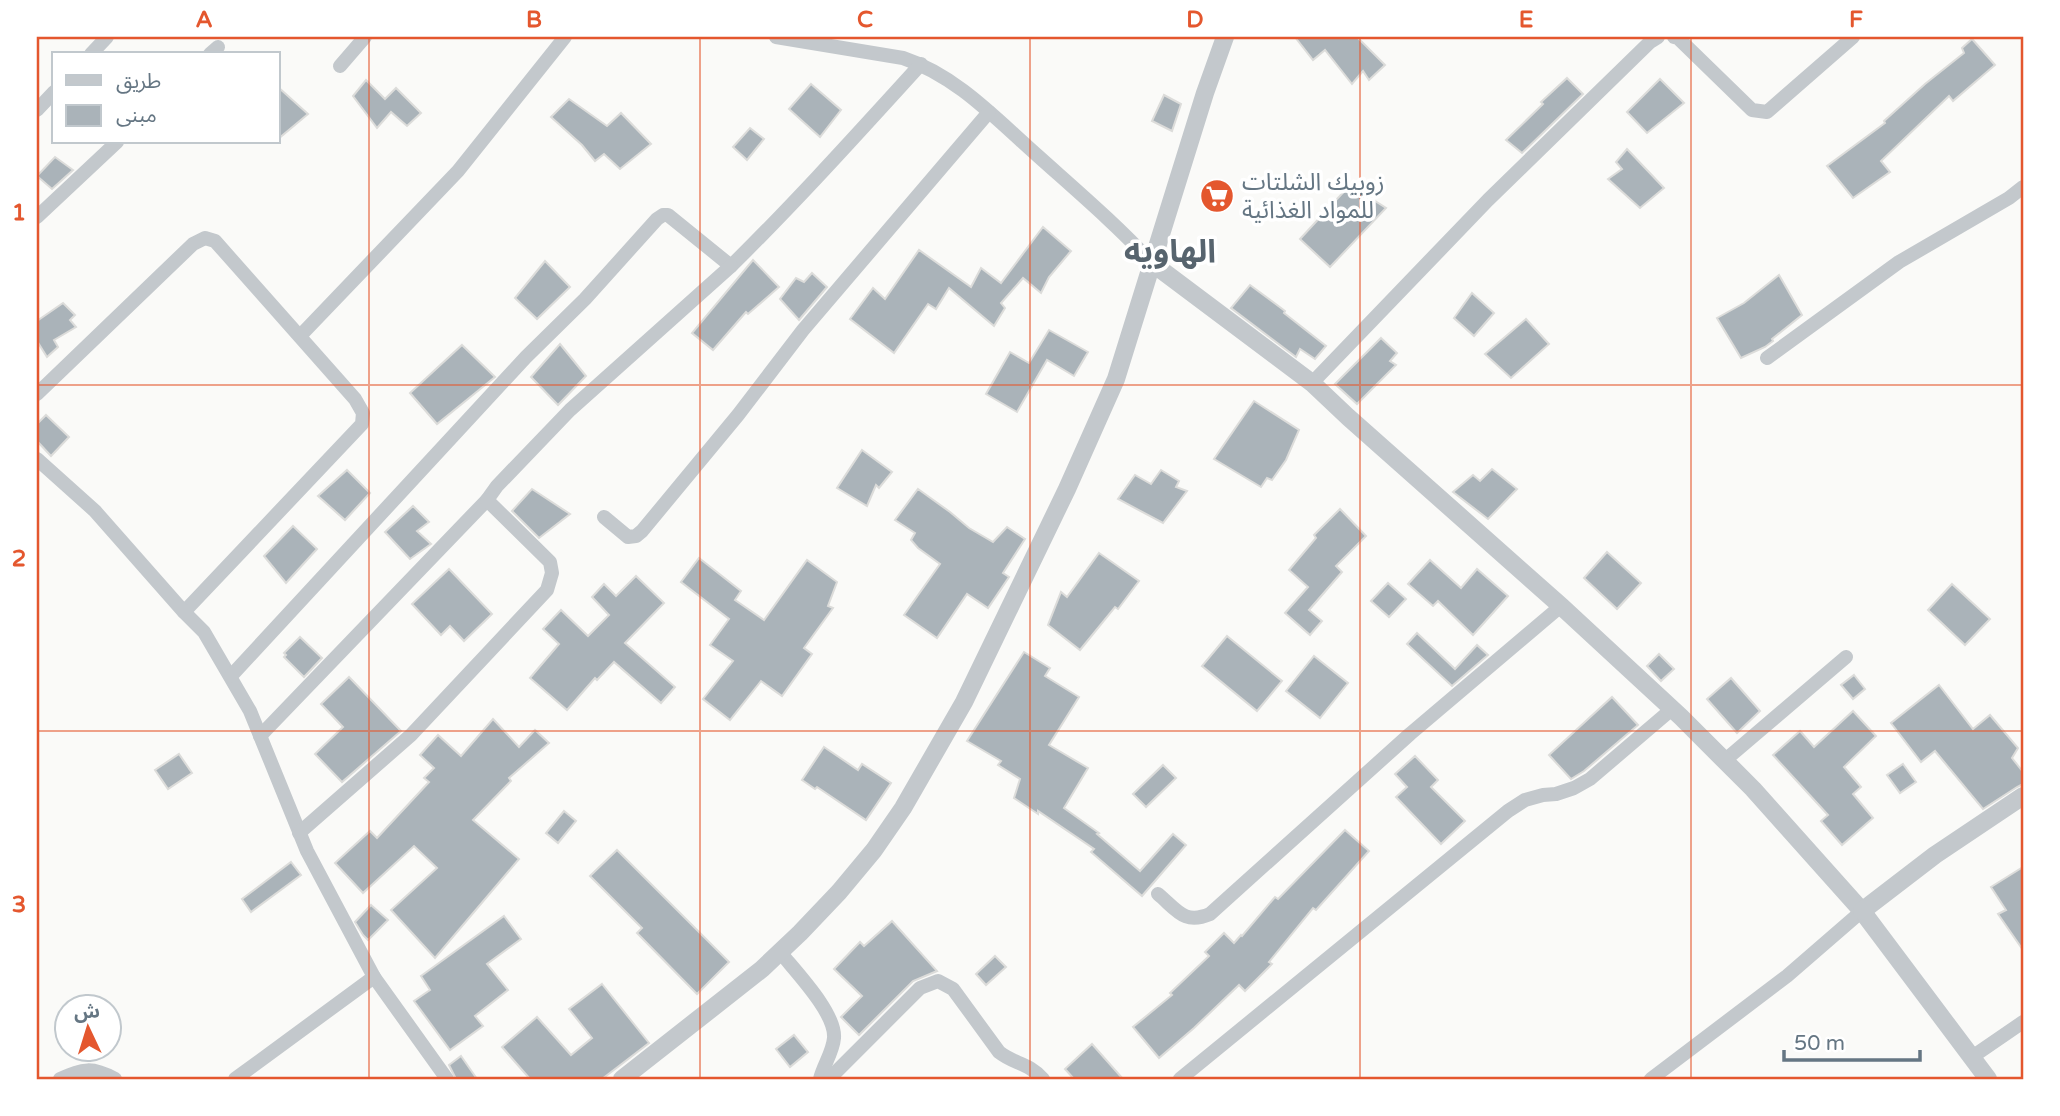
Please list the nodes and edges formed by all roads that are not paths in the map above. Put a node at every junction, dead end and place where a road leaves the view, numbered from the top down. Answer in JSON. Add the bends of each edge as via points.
{"nodes":[{"id":1,"x":107,"y":37,"type":"edge"},
{"id":2,"x":365,"y":37,"type":"edge"},
{"id":3,"x":565,"y":37,"type":"edge"},
{"id":4,"x":776,"y":37,"type":"edge"},
{"id":5,"x":1225,"y":37,"type":"edge"},
{"id":6,"x":1658,"y":37,"type":"edge"},
{"id":7,"x":1674,"y":37,"type":"edge"},
{"id":8,"x":1853,"y":37,"type":"edge"},
{"id":9,"x":92,"y":52,"type":"edge"},
{"id":10,"x":920,"y":64,"type":"junction"},
{"id":11,"x":340,"y":66,"type":"dead end"},
{"id":12,"x":52,"y":94,"type":"edge"},
{"id":13,"x":37,"y":110,"type":"edge"},
{"id":14,"x":989,"y":112,"type":"junction"},
{"id":15,"x":115,"y":144,"type":"edge"},
{"id":16,"x":2023,"y":187,"type":"edge"},
{"id":17,"x":37,"y":217,"type":"edge"},
{"id":18,"x":1153,"y":263,"type":"junction"},
{"id":19,"x":731,"y":266,"type":"junction"},
{"id":20,"x":300,"y":336,"type":"junction"},
{"id":21,"x":1767,"y":358,"type":"dead end"},
{"id":22,"x":1312,"y":383,"type":"junction"},
{"id":23,"x":37,"y":394,"type":"edge"},
{"id":24,"x":37,"y":459,"type":"edge"},
{"id":25,"x":487,"y":500,"type":"junction"},
{"id":26,"x":604,"y":517,"type":"dead end"},
{"id":27,"x":1562,"y":606,"type":"junction"},
{"id":28,"x":184,"y":612,"type":"junction"},
{"id":29,"x":1846,"y":657,"type":"dead end"},
{"id":30,"x":231,"y":676,"type":"junction"},
{"id":31,"x":1672,"y":709,"type":"junction"},
{"id":32,"x":260,"y":736,"type":"junction"},
{"id":33,"x":1724,"y":761,"type":"junction"},
{"id":34,"x":2023,"y":796,"type":"edge"},
{"id":35,"x":299,"y":833,"type":"junction"},
{"id":36,"x":1158,"y":894,"type":"dead end"},
{"id":37,"x":1863,"y":911,"type":"junction"},
{"id":38,"x":780,"y":952,"type":"junction"},
{"id":39,"x":374,"y":977,"type":"junction"},
{"id":40,"x":2023,"y":1022,"type":"edge"},
{"id":41,"x":1972,"y":1057,"type":"junction"},
{"id":42,"x":60,"y":1079,"type":"edge"},
{"id":43,"x":115,"y":1079,"type":"edge"},
{"id":44,"x":235,"y":1079,"type":"edge"},
{"id":45,"x":447,"y":1079,"type":"edge"},
{"id":46,"x":622,"y":1079,"type":"edge"},
{"id":47,"x":820,"y":1079,"type":"edge"},
{"id":48,"x":829,"y":1079,"type":"edge"},
{"id":49,"x":1043,"y":1079,"type":"edge"},
{"id":50,"x":1181,"y":1079,"type":"edge"},
{"id":51,"x":1651,"y":1079,"type":"edge"},
{"id":52,"x":1988,"y":1079,"type":"edge"}],
"edges":[{"from":1,"to":9,"type":"street"},
{"from":2,"to":11,"type":"street"},
{"from":3,"to":20,"type":"street","via":[[458,171]]},
{"from":4,"to":10,"type":"street"},
{"from":5,"to":18,"type":"street"},
{"from":6,"to":22,"type":"street","via":[[1489,200]]},
{"from":7,"to":8,"type":"street","via":[[1752,110],[1767,113]]},
{"from":10,"to":14,"type":"street"},
{"from":10,"to":19,"type":"street"},
{"from":12,"to":13,"type":"street"},
{"from":14,"to":18,"type":"street"},
{"from":14,"to":26,"type":"street","via":[[803,330],[642,531],[628,537]]},
{"from":15,"to":17,"type":"street"},
{"from":16,"to":21,"type":"street","via":[[1899,262]]},
{"from":18,"to":22,"type":"street"},
{"from":18,"to":38,"type":"street","via":[[1116,379],[964,702],[874,850]]},
{"from":19,"to":25,"type":"street","via":[[570,410]]},
{"from":19,"to":30,"type":"street","via":[[668,215],[657,219]]},
{"from":20,"to":23,"type":"street","via":[[215,241],[205,238],[193,244]]},
{"from":20,"to":28,"type":"street","via":[[355,399],[363,414],[362,424]]},
{"from":22,"to":27,"type":"street"},
{"from":24,"to":28,"type":"street","via":[[95,511]]},
{"from":25,"to":32,"type":"street"},
{"from":25,"to":35,"type":"street","via":[[550,562],[547,590],[411,735]]},
{"from":27,"to":31,"type":"street"},
{"from":27,"to":36,"type":"street","via":[[1410,734],[1210,914],[1190,919]]},
{"from":28,"to":30,"type":"street","via":[[204,632]]},
{"from":29,"to":33,"type":"street"},
{"from":30,"to":32,"type":"street"},
{"from":31,"to":33,"type":"street"},
{"from":31,"to":50,"type":"street","via":[[1590,779],[1556,794],[1525,800],[1508,811]]},
{"from":32,"to":35,"type":"street"},
{"from":33,"to":37,"type":"street"},
{"from":34,"to":37,"type":"street"},
{"from":35,"to":39,"type":"street"},
{"from":37,"to":41,"type":"street"},
{"from":37,"to":51,"type":"street","via":[[1787,976]]},
{"from":38,"to":46,"type":"street"},
{"from":38,"to":47,"type":"street","via":[[827,1011],[834,1028]]},
{"from":39,"to":44,"type":"street"},
{"from":39,"to":45,"type":"street"},
{"from":40,"to":41,"type":"street"},
{"from":41,"to":52,"type":"street"},
{"from":42,"to":43,"type":"street","via":[[82,1070]]},
{"from":48,"to":49,"type":"street","via":[[920,988],[937,981],[953,989],[999,1052],[1034,1069]]}]}
